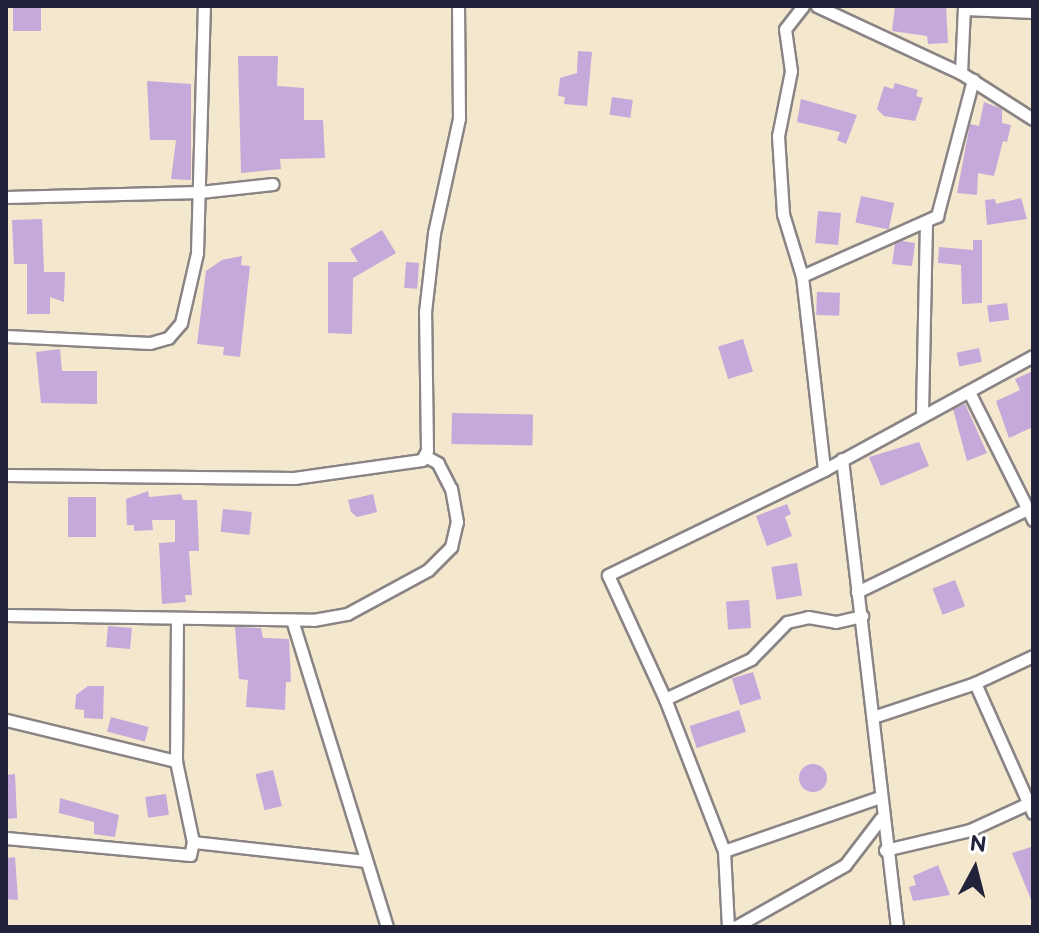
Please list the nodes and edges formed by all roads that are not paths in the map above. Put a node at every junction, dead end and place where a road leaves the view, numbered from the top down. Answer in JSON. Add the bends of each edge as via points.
{"nodes":[{"id":1,"x":204,"y":6,"type":"edge"},
{"id":2,"x":458,"y":6,"type":"edge"},
{"id":3,"x":803,"y":6,"type":"edge"},
{"id":4,"x":817,"y":6,"type":"edge"},
{"id":5,"x":965,"y":7,"type":"edge"},
{"id":6,"x":1033,"y":12,"type":"edge"},
{"id":7,"x":961,"y":73,"type":"junction"},
{"id":8,"x":973,"y":80,"type":"junction"},
{"id":9,"x":1033,"y":119,"type":"edge"},
{"id":10,"x":273,"y":184,"type":"dead end"},
{"id":11,"x":200,"y":192,"type":"junction"},
{"id":12,"x":6,"y":197,"type":"edge"},
{"id":13,"x":926,"y":224,"type":"junction"},
{"id":14,"x":802,"y":276,"type":"junction"},
{"id":15,"x":6,"y":336,"type":"edge"},
{"id":16,"x":1033,"y":356,"type":"edge"},
{"id":17,"x":969,"y":392,"type":"junction"},
{"id":18,"x":922,"y":413,"type":"junction"},
{"id":19,"x":425,"y":456,"type":"junction"},
{"id":20,"x":842,"y":459,"type":"junction"},
{"id":21,"x":824,"y":470,"type":"junction"},
{"id":22,"x":6,"y":475,"type":"edge"},
{"id":23,"x":1030,"y":515,"type":"edge"},
{"id":24,"x":857,"y":592,"type":"junction"},
{"id":25,"x":6,"y":615,"type":"edge"},
{"id":26,"x":862,"y":616,"type":"junction"},
{"id":27,"x":177,"y":618,"type":"junction"},
{"id":28,"x":292,"y":620,"type":"junction"},
{"id":29,"x":1033,"y":656,"type":"edge"},
{"id":30,"x":975,"y":683,"type":"junction"},
{"id":31,"x":665,"y":699,"type":"junction"},
{"id":32,"x":873,"y":717,"type":"junction"},
{"id":33,"x":6,"y":720,"type":"edge"},
{"id":34,"x":176,"y":761,"type":"junction"},
{"id":35,"x":880,"y":797,"type":"junction"},
{"id":36,"x":1031,"y":806,"type":"edge"},
{"id":37,"x":881,"y":818,"type":"junction"},
{"id":38,"x":6,"y":838,"type":"edge"},
{"id":39,"x":193,"y":842,"type":"junction"},
{"id":40,"x":885,"y":850,"type":"junction"},
{"id":41,"x":724,"y":851,"type":"junction"},
{"id":42,"x":365,"y":861,"type":"junction"},
{"id":43,"x":387,"y":927,"type":"edge"},
{"id":44,"x":728,"y":927,"type":"edge"},
{"id":45,"x":735,"y":927,"type":"edge"},
{"id":46,"x":897,"y":927,"type":"edge"}],
"edges":[{"from":1,"to":11,"type":"street"},
{"from":2,"to":19,"type":"street","via":[[459,118],[434,233],[425,312]]},
{"from":3,"to":14,"type":"street","via":[[785,29],[791,71],[778,136],[783,214]]},
{"from":4,"to":7,"type":"street"},
{"from":5,"to":6,"type":"street"},
{"from":5,"to":7,"type":"street"},
{"from":7,"to":8,"type":"street"},
{"from":8,"to":9,"type":"street"},
{"from":8,"to":13,"type":"street","via":[[937,216]]},
{"from":10,"to":11,"type":"street"},
{"from":11,"to":12,"type":"street"},
{"from":11,"to":15,"type":"street","via":[[193,278],[173,335],[150,343]]},
{"from":13,"to":14,"type":"street"},
{"from":13,"to":18,"type":"street"},
{"from":14,"to":21,"type":"street"},
{"from":16,"to":17,"type":"street"},
{"from":17,"to":18,"type":"street"},
{"from":17,"to":23,"type":"street"},
{"from":18,"to":20,"type":"street"},
{"from":19,"to":22,"type":"street","via":[[415,464],[294,478]]},
{"from":19,"to":28,"type":"street","via":[[438,463],[451,489],[457,522],[451,547],[428,570],[347,614]]},
{"from":20,"to":21,"type":"street"},
{"from":20,"to":24,"type":"street"},
{"from":21,"to":31,"type":"street","via":[[608,575]]},
{"from":23,"to":24,"type":"street"},
{"from":24,"to":26,"type":"street"},
{"from":25,"to":27,"type":"street"},
{"from":26,"to":31,"type":"street","via":[[787,622],[751,659]]},
{"from":26,"to":32,"type":"street"},
{"from":27,"to":28,"type":"street"},
{"from":27,"to":34,"type":"street"},
{"from":28,"to":42,"type":"street"},
{"from":29,"to":30,"type":"street"},
{"from":30,"to":32,"type":"street"},
{"from":30,"to":36,"type":"street"},
{"from":31,"to":41,"type":"street"},
{"from":32,"to":35,"type":"street"},
{"from":33,"to":34,"type":"street"},
{"from":34,"to":39,"type":"street"},
{"from":35,"to":37,"type":"street"},
{"from":35,"to":41,"type":"street"},
{"from":36,"to":40,"type":"street","via":[[953,836]]},
{"from":37,"to":40,"type":"street"},
{"from":37,"to":45,"type":"street","via":[[845,865]]},
{"from":38,"to":39,"type":"street","via":[[190,855]]},
{"from":39,"to":42,"type":"street"},
{"from":40,"to":46,"type":"street"},
{"from":41,"to":44,"type":"street"},
{"from":42,"to":43,"type":"street"}]}
